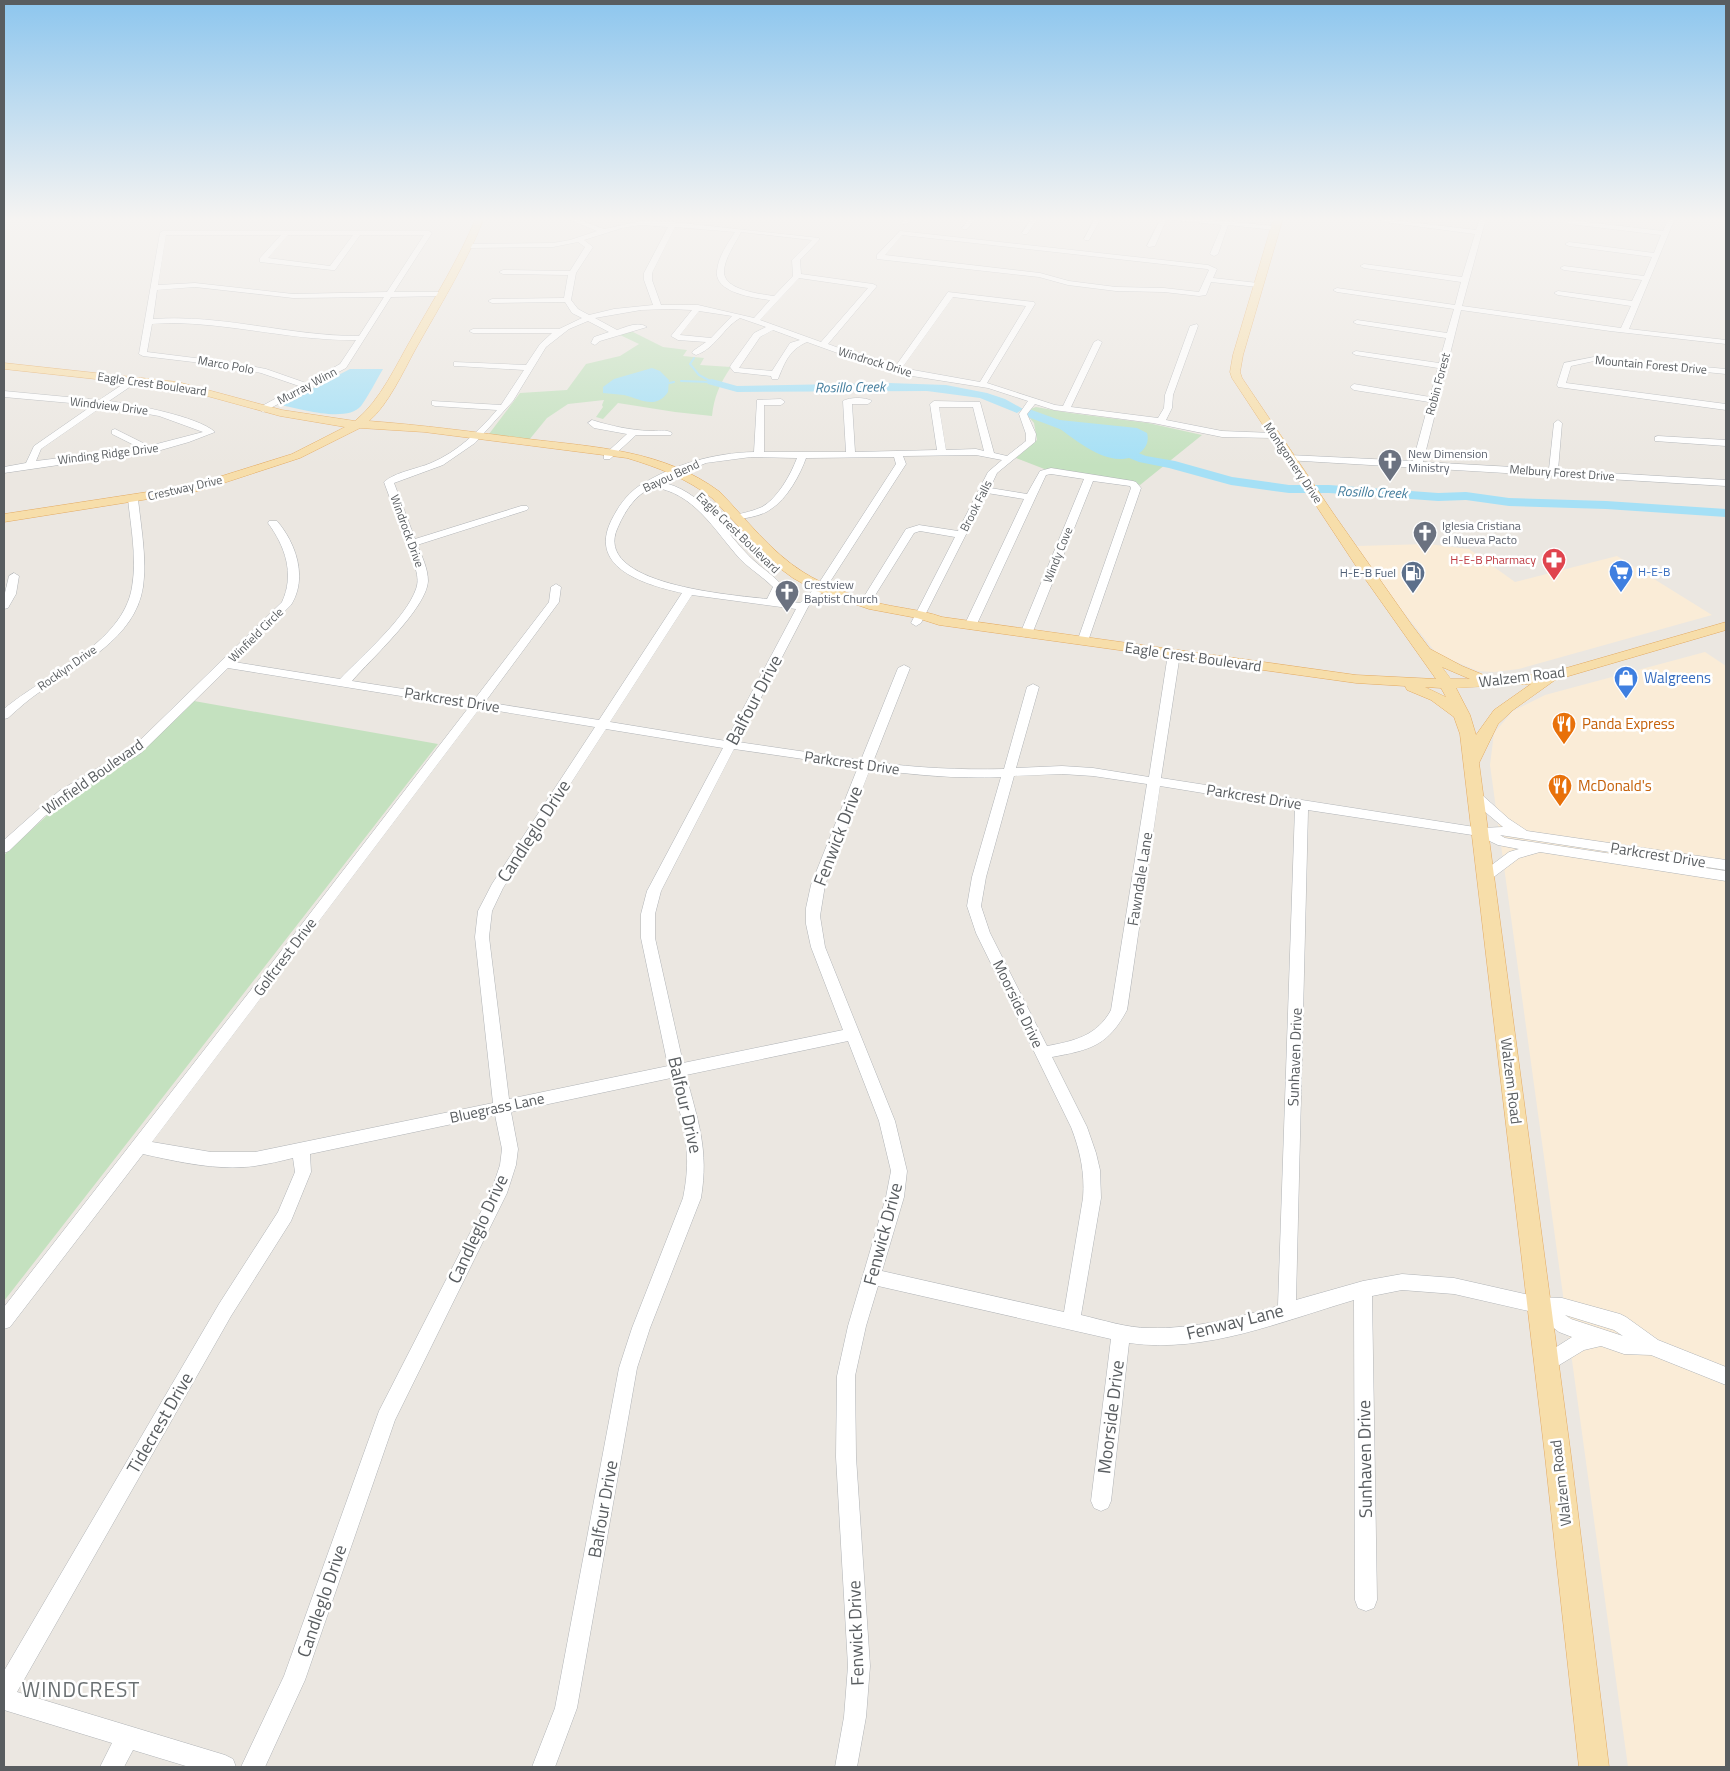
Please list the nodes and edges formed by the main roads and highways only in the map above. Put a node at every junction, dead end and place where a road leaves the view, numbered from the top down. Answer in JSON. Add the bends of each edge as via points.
{"nodes":[{"id":1,"x":439,"y":301,"type":"edge"},
{"id":2,"x":1254,"y":301,"type":"edge"},
{"id":3,"x":4,"y":366,"type":"edge"},
{"id":4,"x":374,"y":409,"type":"junction"},
{"id":5,"x":332,"y":421,"type":"junction"},
{"id":6,"x":357,"y":425,"type":"junction"},
{"id":7,"x":391,"y":426,"type":"junction"},
{"id":8,"x":376,"y":429,"type":"junction"},
{"id":9,"x":474,"y":437,"type":"junction"},
{"id":10,"x":332,"y":439,"type":"junction"},
{"id":11,"x":673,"y":474,"type":"junction"},
{"id":12,"x":4,"y":518,"type":"edge"},
{"id":13,"x":813,"y":596,"type":"junction"},
{"id":14,"x":918,"y":619,"type":"junction"},
{"id":15,"x":1726,"y":626,"type":"edge"},
{"id":16,"x":1425,"y":652,"type":"junction"},
{"id":17,"x":1551,"y":677,"type":"junction"},
{"id":18,"x":1400,"y":683,"type":"junction"},
{"id":19,"x":1495,"y":683,"type":"junction"},
{"id":20,"x":1448,"y":684,"type":"junction"},
{"id":21,"x":1462,"y":715,"type":"junction"},
{"id":22,"x":1472,"y":763,"type":"junction"},
{"id":23,"x":1594,"y":1767,"type":"edge"}],
"edges":[{"from":1,"to":4,"type":"main road","name":"Crestway Drive"},
{"from":2,"to":16,"type":"main road","name":"Montgomery Drive","via":[[1235,372],[1237,378],[1382,596]]},
{"from":3,"to":5,"type":"main road","name":"Eagle Crest Boulevard","via":[[199,390],[263,408]]},
{"from":4,"to":5,"type":"main road","via":[[357,417]]},
{"from":4,"to":6,"type":"main road","name":"Crestway Drive"},
{"from":4,"to":7,"type":"main road","via":[[375,422]]},
{"from":5,"to":6,"type":"main road","name":"Eagle Crest Boulevard"},
{"from":5,"to":10,"type":"main road","via":[[336,432]]},
{"from":6,"to":7,"type":"main road","name":"Eagle Crest Boulevard"},
{"from":6,"to":8,"type":"main road","name":"Eagle Crest Boulevard"},
{"from":6,"to":10,"type":"main road","name":"Crestway Drive"},
{"from":7,"to":9,"type":"main road","name":"Eagle Crest Boulevard"},
{"from":8,"to":9,"type":"main road","name":"Eagle Crest Boulevard"},
{"from":8,"to":10,"type":"main road","via":[[360,430]]},
{"from":9,"to":11,"type":"main road","name":"Eagle Crest Boulevard","via":[[610,454]]},
{"from":10,"to":12,"type":"main road","name":"Crestway Drive","via":[[296,456],[195,488]]},
{"from":11,"to":13,"type":"main road","name":"Eagle Crest Boulevard","via":[[705,498],[769,566]]},
{"from":11,"to":13,"type":"main road","name":"Eagle Crest Boulevard","via":[[705,486],[779,561],[798,575]]},
{"from":13,"to":14,"type":"main road","name":"Eagle Crest Boulevard","via":[[865,603]]},
{"from":13,"to":14,"type":"main road","name":"Eagle Crest Boulevard","via":[[865,612]]},
{"from":14,"to":18,"type":"main road","name":"Eagle Crest Boulevard"},
{"from":15,"to":17,"type":"main road","name":"Walzem Road"},
{"from":16,"to":18,"type":"main road","via":[[1418,671]]},
{"from":16,"to":19,"type":"main road","via":[[1457,669]]},
{"from":16,"to":20,"type":"main road","name":"Montgomery Drive"},
{"from":17,"to":19,"type":"main road","name":"Walzem Road"},
{"from":17,"to":22,"type":"main road","via":[[1497,717],[1487,729]]},
{"from":18,"to":20,"type":"main road","name":"Eagle Crest Boulevard"},
{"from":18,"to":21,"type":"main road","via":[[1436,697]]},
{"from":19,"to":20,"type":"main road","name":"Walzem Road"},
{"from":20,"to":21,"type":"main road","name":"Walzem Road"},
{"from":21,"to":22,"type":"main road","name":"Walzem Road"},
{"from":22,"to":23,"type":"main road","name":"Walzem Road"}]}
